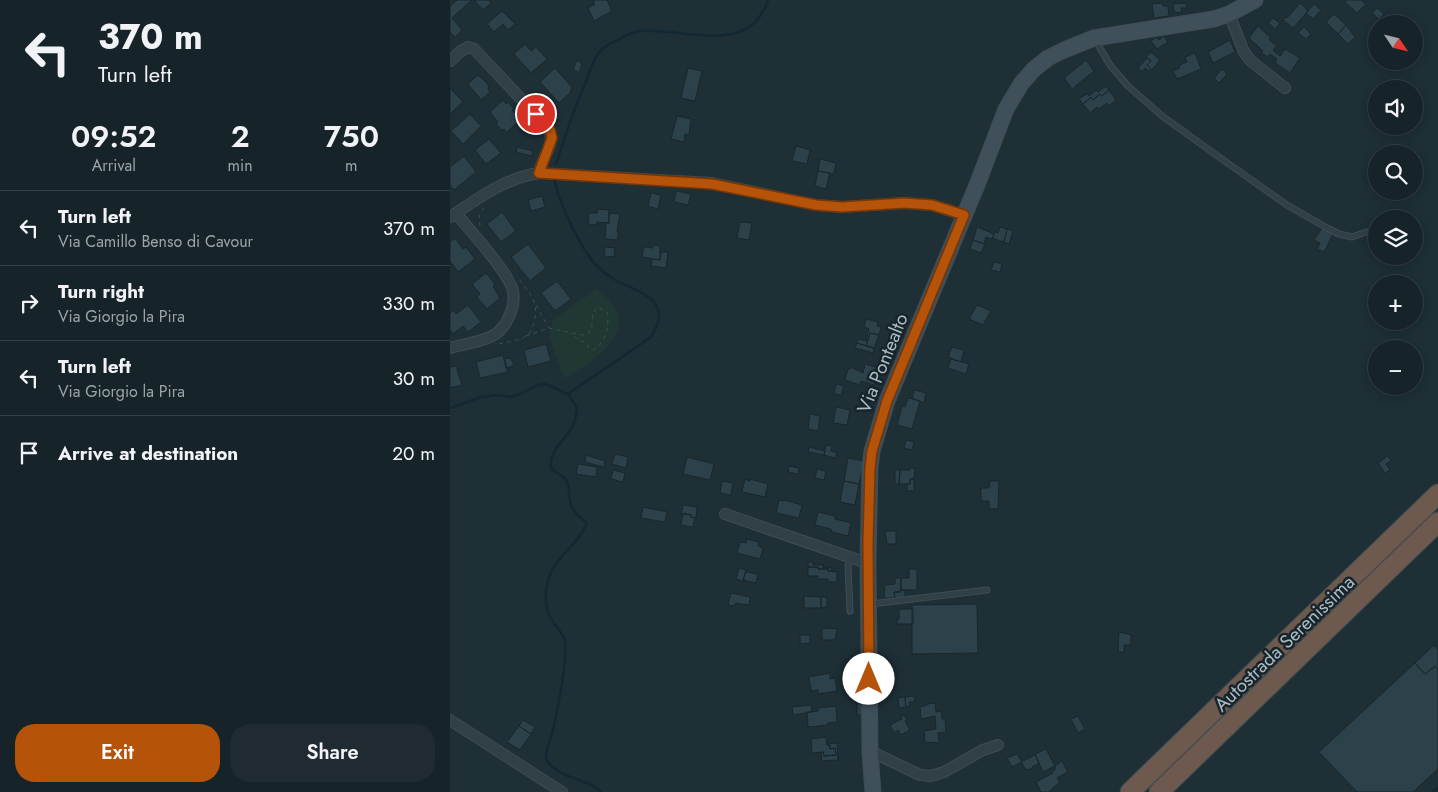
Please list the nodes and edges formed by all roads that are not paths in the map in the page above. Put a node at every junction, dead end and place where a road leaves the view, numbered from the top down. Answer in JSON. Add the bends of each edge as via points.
{"nodes":[{"id":1,"x":1255,"y":0,"type":"edge"},
{"id":2,"x":1228,"y":14,"type":"junction"},
{"id":3,"x":1094,"y":38,"type":"junction"},
{"id":4,"x":450,"y":61,"type":"edge"},
{"id":5,"x":1285,"y":88,"type":"dead end"},
{"id":6,"x":539,"y":173,"type":"junction"},
{"id":7,"x":453,"y":215,"type":"edge"},
{"id":8,"x":964,"y":215,"type":"junction"},
{"id":9,"x":1366,"y":232,"type":"dead end"},
{"id":10,"x":450,"y":348,"type":"edge"},
{"id":11,"x":1438,"y":494,"type":"edge"},
{"id":12,"x":725,"y":514,"type":"dead end"},
{"id":13,"x":1438,"y":522,"type":"edge"},
{"id":14,"x":851,"y":558,"type":"junction"},
{"id":15,"x":868,"y":562,"type":"junction"},
{"id":16,"x":987,"y":590,"type":"dead end"},
{"id":17,"x":869,"y":604,"type":"junction"},
{"id":18,"x":850,"y":611,"type":"dead end"},
{"id":19,"x":450,"y":720,"type":"edge"},
{"id":20,"x":998,"y":745,"type":"dead end"},
{"id":21,"x":870,"y":753,"type":"junction"},
{"id":22,"x":562,"y":792,"type":"edge"},
{"id":23,"x":872,"y":792,"type":"edge"},
{"id":24,"x":1130,"y":792,"type":"edge"},
{"id":25,"x":1160,"y":792,"type":"edge"}],
"edges":[{"from":1,"to":2,"type":"street","name":"Via Pontealto"},
{"from":2,"to":3,"type":"street","name":"Via Pontealto"},
{"from":2,"to":5,"type":"street","via":[[1244,52]]},
{"from":3,"to":8,"type":"street","name":"Via Pontealto","via":[[1048,58],[1021,84],[1006,109]]},
{"from":3,"to":9,"type":"lane","via":[[1110,66],[1127,85],[1162,116],[1226,162],[1287,205],[1327,228],[1352,237]]},
{"from":4,"to":6,"type":"street","via":[[468,47],[474,49],[550,130],[552,138]]},
{"from":6,"to":7,"type":"street","via":[[523,175],[499,186]]},
{"from":6,"to":8,"type":"street","via":[[712,184],[816,205],[932,205]]},
{"from":7,"to":10,"type":"street","via":[[493,259],[513,290],[513,302],[509,319],[496,334]]},
{"from":8,"to":15,"type":"street","name":"Via Pontealto","via":[[876,434],[870,468]]},
{"from":11,"to":24,"type":"highway","name":"Autostrada Serenissima"},
{"from":12,"to":14,"type":"street"},
{"from":13,"to":25,"type":"highway","name":"Autostrada Serenissima"},
{"from":14,"to":15,"type":"street"},
{"from":14,"to":18,"type":"lane","via":[[848,565]]},
{"from":15,"to":17,"type":"street","name":"Via Pontealto"},
{"from":16,"to":17,"type":"lane"},
{"from":17,"to":21,"type":"street","name":"Via Pontealto"},
{"from":19,"to":22,"type":"street"},
{"from":20,"to":21,"type":"street","via":[[931,776],[920,775]]},
{"from":21,"to":23,"type":"street","name":"Via Pontealto"}]}
